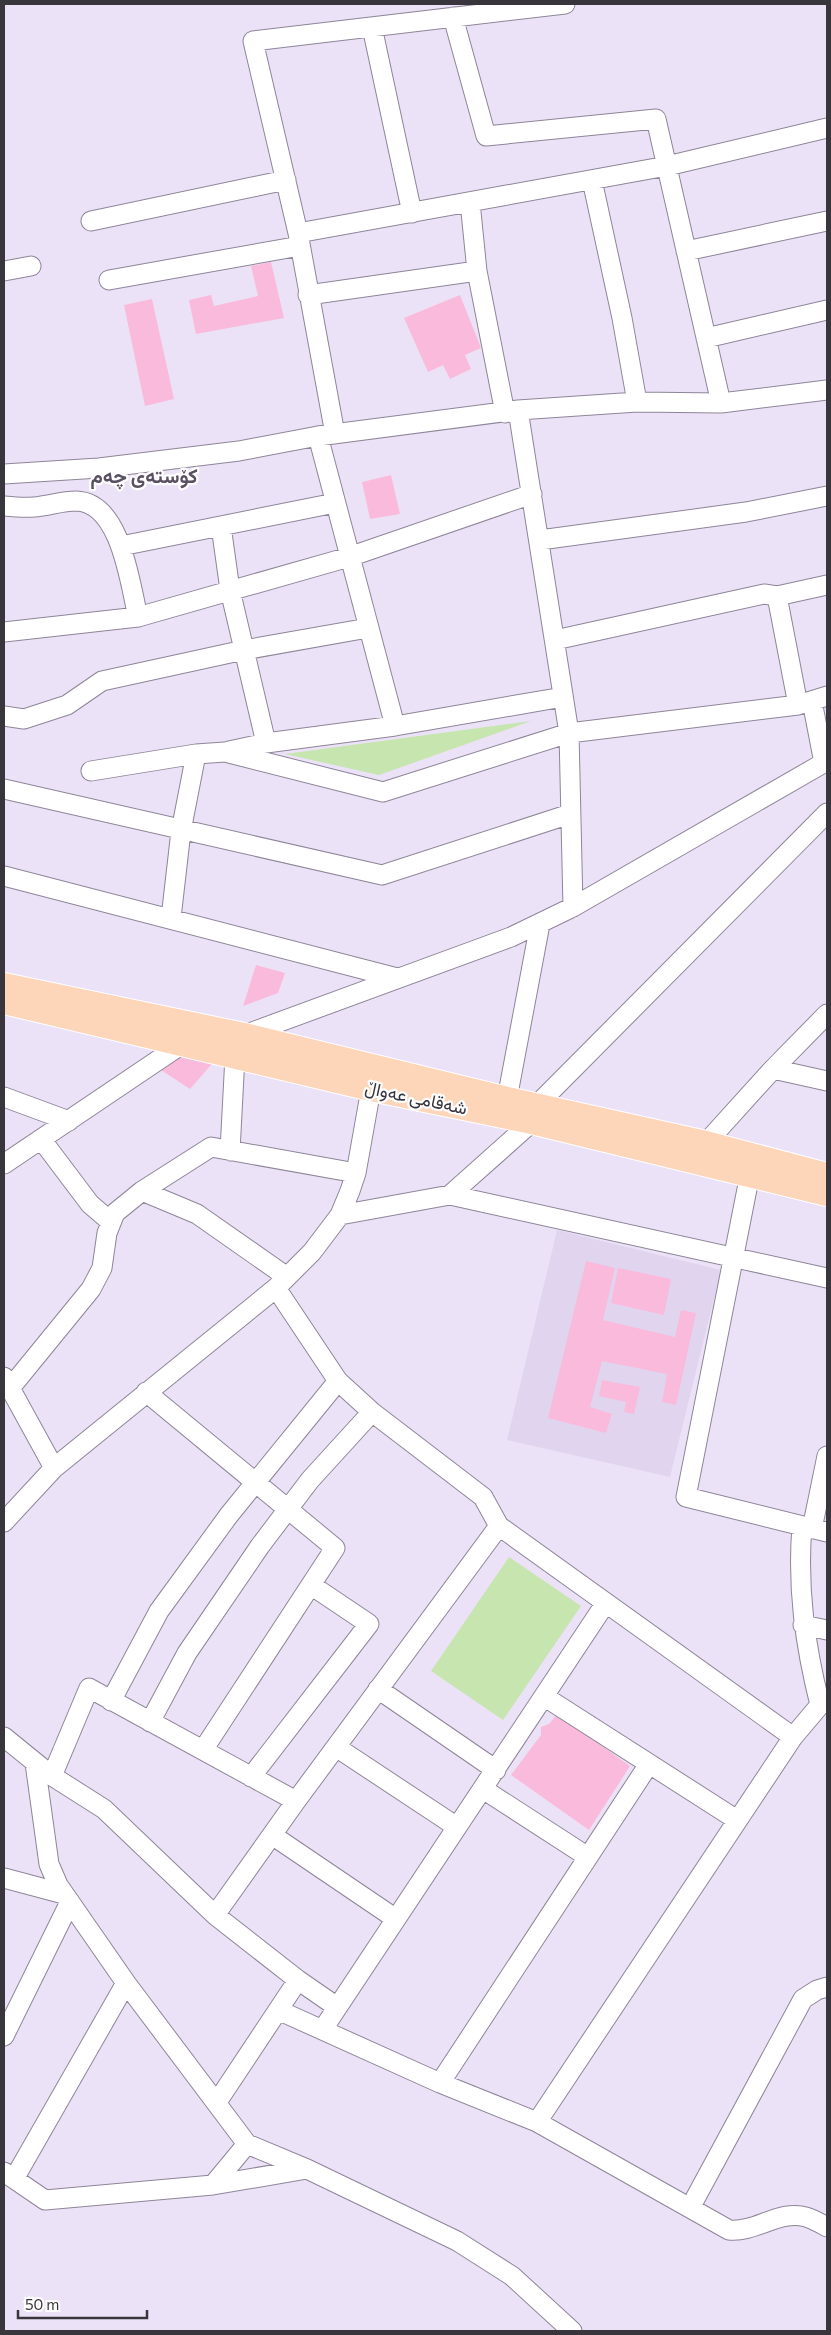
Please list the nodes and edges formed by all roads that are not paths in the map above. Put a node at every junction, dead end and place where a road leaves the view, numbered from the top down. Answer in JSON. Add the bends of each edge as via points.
{"nodes":[{"id":1,"x":565,"y":4,"type":"edge"},
{"id":2,"x":452,"y":17,"type":"junction"},
{"id":3,"x":372,"y":27,"type":"junction"},
{"id":4,"x":827,"y":128,"type":"edge"},
{"id":5,"x":667,"y":166,"type":"junction"},
{"id":6,"x":286,"y":180,"type":"junction"},
{"id":7,"x":592,"y":180,"type":"junction"},
{"id":8,"x":470,"y":202,"type":"junction"},
{"id":9,"x":412,"y":213,"type":"junction"},
{"id":10,"x":91,"y":221,"type":"dead end"},
{"id":11,"x":827,"y":221,"type":"edge"},
{"id":12,"x":299,"y":240,"type":"junction"},
{"id":13,"x":686,"y":251,"type":"junction"},
{"id":14,"x":31,"y":266,"type":"dead end"},
{"id":15,"x":4,"y":271,"type":"edge"},
{"id":16,"x":477,"y":271,"type":"junction"},
{"id":17,"x":109,"y":280,"type":"dead end"},
{"id":18,"x":308,"y":295,"type":"junction"},
{"id":19,"x":827,"y":310,"type":"edge"},
{"id":20,"x":706,"y":338,"type":"junction"},
{"id":21,"x":827,"y":390,"type":"edge"},
{"id":22,"x":637,"y":402,"type":"junction"},
{"id":23,"x":721,"y":403,"type":"junction"},
{"id":24,"x":512,"y":411,"type":"junction"},
{"id":25,"x":326,"y":435,"type":"junction"},
{"id":26,"x":4,"y":474,"type":"edge"},
{"id":27,"x":532,"y":494,"type":"junction"},
{"id":28,"x":827,"y":496,"type":"edge"},
{"id":29,"x":335,"y":503,"type":"junction"},
{"id":30,"x":4,"y":506,"type":"edge"},
{"id":31,"x":33,"y":507,"type":"junction"},
{"id":32,"x":4,"y":521,"type":"edge"},
{"id":33,"x":221,"y":526,"type":"junction"},
{"id":34,"x":540,"y":540,"type":"junction"},
{"id":35,"x":121,"y":546,"type":"junction"},
{"id":36,"x":349,"y":557,"type":"junction"},
{"id":37,"x":827,"y":585,"type":"edge"},
{"id":38,"x":230,"y":590,"type":"junction"},
{"id":39,"x":777,"y":596,"type":"junction"},
{"id":40,"x":138,"y":618,"type":"junction"},
{"id":41,"x":368,"y":628,"type":"junction"},
{"id":42,"x":4,"y":632,"type":"edge"},
{"id":43,"x":554,"y":640,"type":"junction"},
{"id":44,"x":244,"y":650,"type":"junction"},
{"id":45,"x":563,"y":697,"type":"junction"},
{"id":46,"x":812,"y":700,"type":"edge"},
{"id":47,"x":4,"y":716,"type":"edge"},
{"id":48,"x":395,"y":726,"type":"junction"},
{"id":49,"x":569,"y":733,"type":"junction"},
{"id":50,"x":266,"y":743,"type":"junction"},
{"id":51,"x":225,"y":752,"type":"junction"},
{"id":52,"x":196,"y":754,"type":"junction"},
{"id":53,"x":825,"y":762,"type":"edge"},
{"id":54,"x":91,"y":771,"type":"dead end"},
{"id":55,"x":4,"y":789,"type":"edge"},
{"id":56,"x":827,"y":813,"type":"edge"},
{"id":57,"x":570,"y":814,"type":"junction"},
{"id":58,"x":180,"y":831,"type":"junction"},
{"id":59,"x":4,"y":876,"type":"edge"},
{"id":60,"x":574,"y":907,"type":"junction"},
{"id":61,"x":172,"y":918,"type":"junction"},
{"id":62,"x":540,"y":924,"type":"junction"},
{"id":63,"x":397,"y":978,"type":"junction"},
{"id":64,"x":4,"y":985,"type":"edge"},
{"id":65,"x":4,"y":1002,"type":"edge"},
{"id":66,"x":827,"y":1014,"type":"edge"},
{"id":67,"x":203,"y":1028,"type":"junction"},
{"id":68,"x":185,"y":1044,"type":"junction"},
{"id":69,"x":239,"y":1045,"type":"junction"},
{"id":70,"x":773,"y":1069,"type":"junction"},
{"id":71,"x":827,"y":1082,"type":"edge"},
{"id":72,"x":371,"y":1089,"type":"junction"},
{"id":73,"x":4,"y":1097,"type":"edge"},
{"id":74,"x":507,"y":1099,"type":"junction"},
{"id":75,"x":534,"y":1113,"type":"junction"},
{"id":76,"x":68,"y":1121,"type":"junction"},
{"id":77,"x":41,"y":1139,"type":"junction"},
{"id":78,"x":706,"y":1143,"type":"junction"},
{"id":79,"x":230,"y":1150,"type":"junction"},
{"id":80,"x":4,"y":1164,"type":"edge"},
{"id":81,"x":356,"y":1173,"type":"junction"},
{"id":82,"x":750,"y":1174,"type":"junction"},
{"id":83,"x":827,"y":1175,"type":"edge"},
{"id":84,"x":142,"y":1192,"type":"junction"},
{"id":85,"x":827,"y":1194,"type":"edge"},
{"id":86,"x":450,"y":1195,"type":"junction"},
{"id":87,"x":340,"y":1215,"type":"junction"},
{"id":88,"x":111,"y":1222,"type":"junction"},
{"id":89,"x":732,"y":1256,"type":"junction"},
{"id":90,"x":827,"y":1278,"type":"edge"},
{"id":91,"x":282,"y":1283,"type":"junction"},
{"id":92,"x":338,"y":1380,"type":"junction"},
{"id":93,"x":7,"y":1381,"type":"edge"},
{"id":94,"x":146,"y":1392,"type":"junction"},
{"id":95,"x":372,"y":1412,"type":"junction"},
{"id":96,"x":827,"y":1456,"type":"edge"},
{"id":97,"x":54,"y":1468,"type":"junction"},
{"id":98,"x":257,"y":1483,"type":"junction"},
{"id":99,"x":288,"y":1509,"type":"junction"},
{"id":100,"x":4,"y":1522,"type":"edge"},
{"id":101,"x":499,"y":1526,"type":"junction"},
{"id":102,"x":814,"y":1529,"type":"edge"},
{"id":103,"x":311,"y":1585,"type":"junction"},
{"id":104,"x":605,"y":1604,"type":"junction"},
{"id":105,"x":803,"y":1625,"type":"junction"},
{"id":106,"x":827,"y":1630,"type":"edge"},
{"id":107,"x":378,"y":1689,"type":"junction"},
{"id":108,"x":545,"y":1697,"type":"junction"},
{"id":109,"x":111,"y":1701,"type":"junction"},
{"id":110,"x":824,"y":1705,"type":"edge"},
{"id":111,"x":150,"y":1722,"type":"junction"},
{"id":112,"x":792,"y":1736,"type":"junction"},
{"id":113,"x":4,"y":1737,"type":"edge"},
{"id":114,"x":336,"y":1747,"type":"junction"},
{"id":115,"x":203,"y":1750,"type":"junction"},
{"id":116,"x":35,"y":1763,"type":"junction"},
{"id":117,"x":649,"y":1764,"type":"junction"},
{"id":118,"x":496,"y":1770,"type":"junction"},
{"id":119,"x":52,"y":1776,"type":"junction"},
{"id":120,"x":252,"y":1777,"type":"junction"},
{"id":121,"x":483,"y":1789,"type":"junction"},
{"id":122,"x":296,"y":1801,"type":"junction"},
{"id":123,"x":737,"y":1820,"type":"junction"},
{"id":124,"x":457,"y":1827,"type":"junction"},
{"id":125,"x":272,"y":1835,"type":"junction"},
{"id":126,"x":588,"y":1857,"type":"junction"},
{"id":127,"x":4,"y":1878,"type":"edge"},
{"id":128,"x":67,"y":1898,"type":"junction"},
{"id":129,"x":215,"y":1915,"type":"junction"},
{"id":130,"x":396,"y":1919,"type":"junction"},
{"id":131,"x":298,"y":1980,"type":"junction"},
{"id":132,"x":126,"y":1983,"type":"junction"},
{"id":133,"x":827,"y":1988,"type":"edge"},
{"id":134,"x":337,"y":2007,"type":"junction"},
{"id":135,"x":278,"y":2010,"type":"junction"},
{"id":136,"x":322,"y":2029,"type":"junction"},
{"id":137,"x":4,"y":2036,"type":"edge"},
{"id":138,"x":440,"y":2083,"type":"junction"},
{"id":139,"x":217,"y":2102,"type":"junction"},
{"id":140,"x":537,"y":2122,"type":"junction"},
{"id":141,"x":247,"y":2144,"type":"junction"},
{"id":142,"x":307,"y":2169,"type":"junction"},
{"id":143,"x":9,"y":2176,"type":"edge"},
{"id":144,"x":213,"y":2185,"type":"junction"},
{"id":145,"x":690,"y":2208,"type":"junction"},
{"id":146,"x":827,"y":2227,"type":"edge"},
{"id":147,"x":572,"y":2331,"type":"edge"}],
"edges":[{"from":1,"to":2,"type":"street"},
{"from":2,"to":3,"type":"street"},
{"from":2,"to":5,"type":"street","via":[[486,136],[656,119]]},
{"from":3,"to":6,"type":"street","via":[[253,42]]},
{"from":3,"to":9,"type":"street"},
{"from":4,"to":5,"type":"street"},
{"from":5,"to":7,"type":"street"},
{"from":5,"to":13,"type":"street"},
{"from":6,"to":10,"type":"street"},
{"from":6,"to":12,"type":"street"},
{"from":7,"to":8,"type":"street"},
{"from":7,"to":22,"type":"street"},
{"from":8,"to":9,"type":"street"},
{"from":8,"to":16,"type":"street"},
{"from":9,"to":12,"type":"street"},
{"from":11,"to":13,"type":"street"},
{"from":12,"to":17,"type":"street"},
{"from":12,"to":18,"type":"street"},
{"from":13,"to":20,"type":"street"},
{"from":14,"to":15,"type":"street"},
{"from":16,"to":18,"type":"street"},
{"from":16,"to":24,"type":"street"},
{"from":18,"to":25,"type":"street"},
{"from":19,"to":20,"type":"street"},
{"from":20,"to":23,"type":"street"},
{"from":21,"to":23,"type":"street"},
{"from":22,"to":23,"type":"street"},
{"from":22,"to":24,"type":"street"},
{"from":24,"to":25,"type":"street"},
{"from":24,"to":27,"type":"street"},
{"from":25,"to":26,"type":"street","via":[[239,451]]},
{"from":25,"to":29,"type":"street"},
{"from":27,"to":34,"type":"street"},
{"from":27,"to":36,"type":"street"},
{"from":28,"to":34,"type":"street","via":[[746,512]]},
{"from":29,"to":33,"type":"street"},
{"from":29,"to":36,"type":"street"},
{"from":30,"to":31,"type":"street"},
{"from":31,"to":32,"type":"street"},
{"from":31,"to":35,"type":"street","via":[[77,501],[90,504],[105,518]]},
{"from":33,"to":35,"type":"street"},
{"from":33,"to":38,"type":"street"},
{"from":34,"to":43,"type":"street"},
{"from":35,"to":40,"type":"street"},
{"from":36,"to":38,"type":"street"},
{"from":36,"to":41,"type":"street"},
{"from":37,"to":39,"type":"street"},
{"from":38,"to":40,"type":"street"},
{"from":38,"to":44,"type":"street"},
{"from":39,"to":43,"type":"street","via":[[764,594]]},
{"from":39,"to":46,"type":"street"},
{"from":40,"to":42,"type":"street"},
{"from":41,"to":44,"type":"street"},
{"from":41,"to":48,"type":"street"},
{"from":43,"to":45,"type":"street"},
{"from":44,"to":47,"type":"street","via":[[102,681],[66,705],[24,720]]},
{"from":44,"to":50,"type":"street"},
{"from":45,"to":48,"type":"street"},
{"from":45,"to":49,"type":"street"},
{"from":46,"to":49,"type":"street"},
{"from":46,"to":53,"type":"street"},
{"from":48,"to":50,"type":"street"},
{"from":49,"to":51,"type":"street","via":[[383,792]]},
{"from":49,"to":57,"type":"street"},
{"from":50,"to":51,"type":"street"},
{"from":51,"to":52,"type":"street"},
{"from":52,"to":54,"type":"street"},
{"from":52,"to":58,"type":"street"},
{"from":53,"to":60,"type":"street"},
{"from":55,"to":58,"type":"street"},
{"from":56,"to":75,"type":"street"},
{"from":57,"to":58,"type":"street","via":[[382,875]]},
{"from":57,"to":60,"type":"street"},
{"from":58,"to":61,"type":"street"},
{"from":59,"to":61,"type":"street"},
{"from":60,"to":62,"type":"street"},
{"from":61,"to":63,"type":"street"},
{"from":62,"to":63,"type":"street"},
{"from":62,"to":74,"type":"street"},
{"from":63,"to":69,"type":"street"},
{"from":64,"to":67,"type":"main road","name":"شەقامی عەواڵ"},
{"from":65,"to":68,"type":"main road","name":"شەقامی عەواڵ"},
{"from":66,"to":70,"type":"street"},
{"from":67,"to":68,"type":"street"},
{"from":67,"to":69,"type":"main road","name":"شەقامی عەواڵ"},
{"from":68,"to":69,"type":"main road","name":"شەقامی عەواڵ"},
{"from":68,"to":76,"type":"street"},
{"from":69,"to":72,"type":"main road","name":"شەقامی عەواڵ"},
{"from":69,"to":74,"type":"main road","name":"شەقامی عەواڵ"},
{"from":69,"to":79,"type":"street"},
{"from":70,"to":71,"type":"street"},
{"from":70,"to":78,"type":"street"},
{"from":72,"to":75,"type":"main road","name":"شەقامی عەواڵ"},
{"from":72,"to":81,"type":"street"},
{"from":73,"to":76,"type":"street"},
{"from":74,"to":75,"type":"main road","name":"شەقامی عەواڵ"},
{"from":75,"to":78,"type":"main road","name":"شەقامی عەواڵ"},
{"from":75,"to":82,"type":"main road","name":"شەقامی عەواڵ"},
{"from":75,"to":86,"type":"street"},
{"from":76,"to":77,"type":"street"},
{"from":77,"to":80,"type":"street"},
{"from":77,"to":88,"type":"street","via":[[90,1204]]},
{"from":78,"to":83,"type":"main road","name":"شەقامی عەواڵ"},
{"from":79,"to":81,"type":"street"},
{"from":79,"to":84,"type":"street","via":[[211,1147]]},
{"from":81,"to":87,"type":"street"},
{"from":82,"to":85,"type":"main road","name":"شەقامی عەواڵ"},
{"from":82,"to":89,"type":"street"},
{"from":84,"to":88,"type":"street","via":[[121,1207]]},
{"from":84,"to":91,"type":"street","via":[[197,1214]]},
{"from":86,"to":87,"type":"street"},
{"from":86,"to":89,"type":"street"},
{"from":87,"to":91,"type":"street","via":[[312,1252]]},
{"from":88,"to":93,"type":"street","via":[[102,1268],[91,1289]]},
{"from":89,"to":90,"type":"street"},
{"from":89,"to":102,"type":"street","via":[[686,1497]]},
{"from":91,"to":92,"type":"street"},
{"from":91,"to":94,"type":"street"},
{"from":92,"to":95,"type":"street"},
{"from":92,"to":98,"type":"street"},
{"from":93,"to":97,"type":"street"},
{"from":94,"to":97,"type":"street"},
{"from":94,"to":98,"type":"street"},
{"from":95,"to":99,"type":"street"},
{"from":95,"to":101,"type":"street","via":[[483,1497]]},
{"from":96,"to":102,"type":"street"},
{"from":97,"to":100,"type":"street"},
{"from":98,"to":99,"type":"street"},
{"from":98,"to":109,"type":"street","via":[[229,1515],[159,1611]]},
{"from":99,"to":103,"type":"street","via":[[335,1548]]},
{"from":99,"to":111,"type":"street","via":[[187,1654]]},
{"from":101,"to":104,"type":"street"},
{"from":101,"to":107,"type":"street"},
{"from":102,"to":105,"type":"street","via":[[800,1575]]},
{"from":103,"to":115,"type":"street"},
{"from":103,"to":120,"type":"street","via":[[369,1624]]},
{"from":104,"to":108,"type":"street"},
{"from":104,"to":112,"type":"street"},
{"from":105,"to":106,"type":"street"},
{"from":105,"to":110,"type":"street"},
{"from":107,"to":114,"type":"street"},
{"from":107,"to":118,"type":"street"},
{"from":108,"to":117,"type":"street"},
{"from":108,"to":118,"type":"street"},
{"from":109,"to":111,"type":"street"},
{"from":109,"to":119,"type":"street","via":[[89,1688]]},
{"from":110,"to":112,"type":"street"},
{"from":111,"to":115,"type":"street"},
{"from":112,"to":123,"type":"street"},
{"from":113,"to":116,"type":"street"},
{"from":114,"to":122,"type":"street"},
{"from":114,"to":124,"type":"street"},
{"from":115,"to":120,"type":"street"},
{"from":116,"to":119,"type":"street"},
{"from":116,"to":128,"type":"street","via":[[49,1864]]},
{"from":117,"to":123,"type":"street"},
{"from":117,"to":126,"type":"street"},
{"from":118,"to":121,"type":"street"},
{"from":119,"to":129,"type":"street","via":[[104,1808]]},
{"from":120,"to":122,"type":"street"},
{"from":121,"to":124,"type":"street"},
{"from":121,"to":126,"type":"street"},
{"from":122,"to":125,"type":"street"},
{"from":123,"to":140,"type":"street"},
{"from":124,"to":130,"type":"street"},
{"from":125,"to":129,"type":"street"},
{"from":125,"to":130,"type":"street"},
{"from":126,"to":138,"type":"street"},
{"from":127,"to":128,"type":"street"},
{"from":128,"to":132,"type":"street"},
{"from":128,"to":137,"type":"street"},
{"from":129,"to":131,"type":"street"},
{"from":130,"to":134,"type":"street"},
{"from":131,"to":134,"type":"street"},
{"from":131,"to":135,"type":"street"},
{"from":132,"to":139,"type":"street"},
{"from":132,"to":143,"type":"street"},
{"from":133,"to":145,"type":"street","via":[[803,1999]]},
{"from":134,"to":136,"type":"street"},
{"from":135,"to":136,"type":"street"},
{"from":135,"to":139,"type":"street"},
{"from":136,"to":138,"type":"street"},
{"from":138,"to":140,"type":"street"},
{"from":139,"to":141,"type":"street"},
{"from":140,"to":145,"type":"street"},
{"from":141,"to":142,"type":"street"},
{"from":141,"to":144,"type":"street"},
{"from":142,"to":144,"type":"street"},
{"from":142,"to":147,"type":"street","via":[[476,2251],[512,2276]]},
{"from":143,"to":144,"type":"street","via":[[45,2200]]},
{"from":145,"to":146,"type":"street","via":[[729,2230],[738,2231],[797,2216]]}]}
